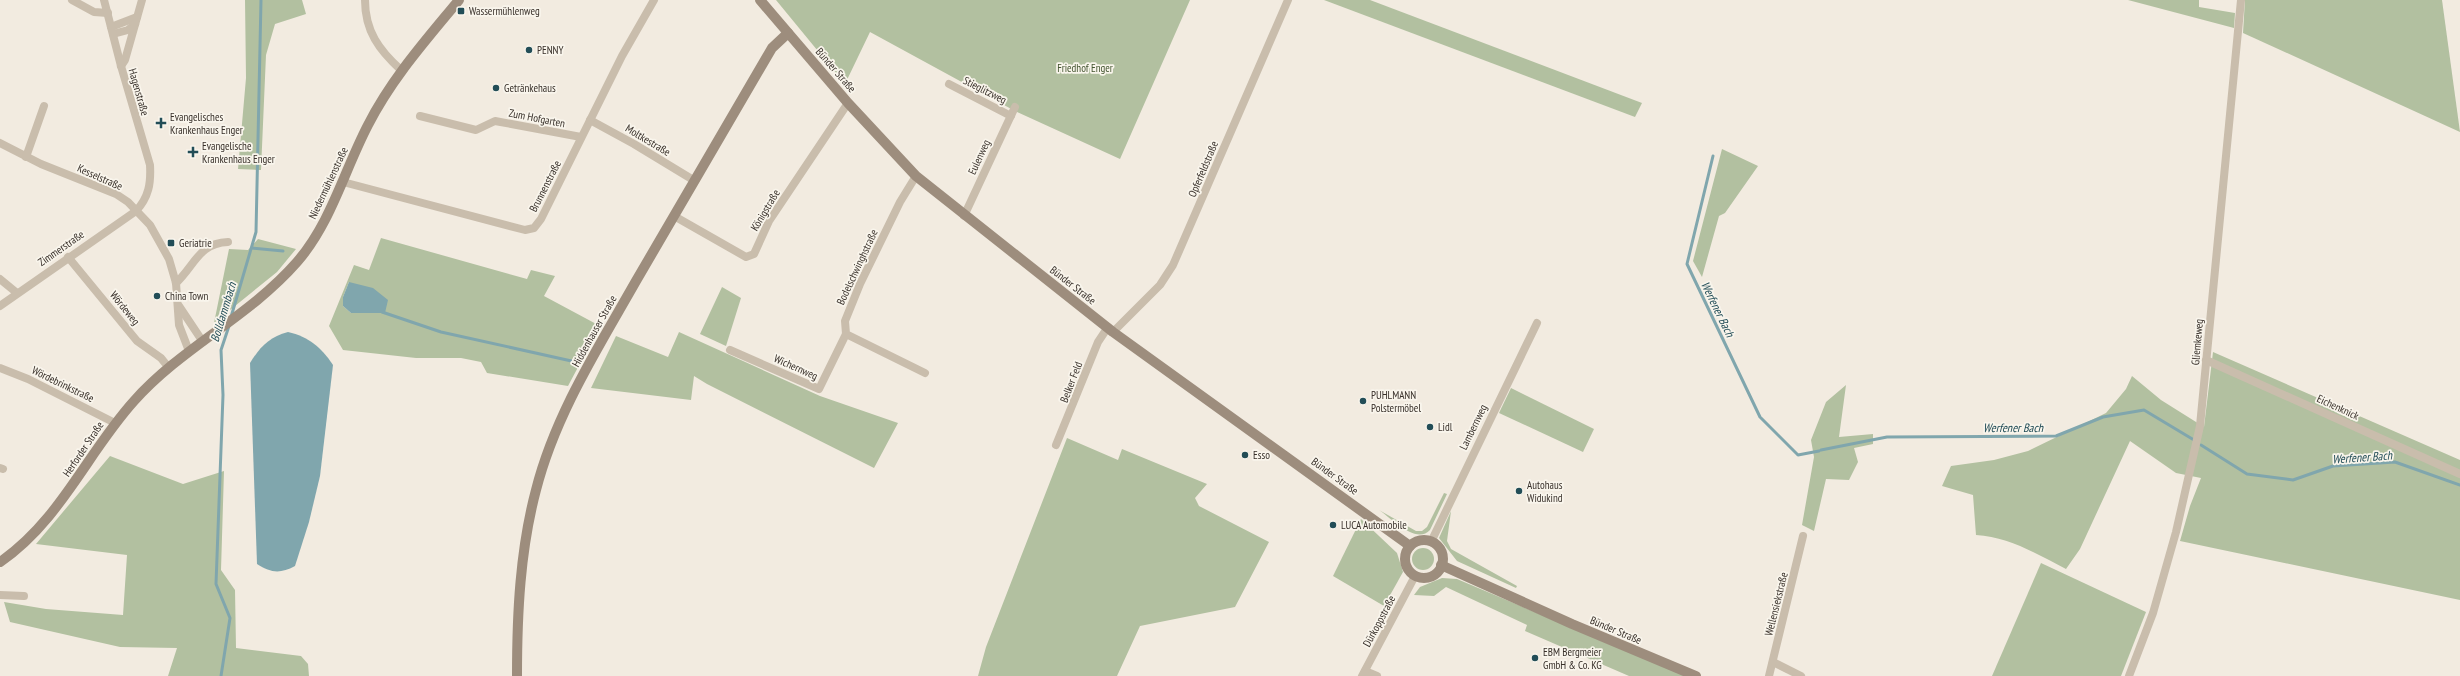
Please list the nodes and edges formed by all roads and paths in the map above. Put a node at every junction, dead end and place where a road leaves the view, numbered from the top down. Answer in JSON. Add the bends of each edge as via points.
{"nodes":[{"id":1,"x":72,"y":0,"type":"edge"},
{"id":2,"x":104,"y":0,"type":"edge"},
{"id":3,"x":142,"y":0,"type":"edge"},
{"id":4,"x":366,"y":0,"type":"edge"},
{"id":5,"x":459,"y":0,"type":"edge"},
{"id":6,"x":654,"y":0,"type":"edge"},
{"id":7,"x":760,"y":0,"type":"edge"},
{"id":8,"x":1288,"y":0,"type":"edge"},
{"id":9,"x":2241,"y":0,"type":"edge"},
{"id":10,"x":108,"y":13,"type":"junction"},
{"id":11,"x":136,"y":21,"type":"junction"},
{"id":12,"x":112,"y":30,"type":"junction"},
{"id":13,"x":788,"y":33,"type":"junction"},
{"id":14,"x":120,"y":66,"type":"junction"},
{"id":15,"x":401,"y":70,"type":"junction"},
{"id":16,"x":949,"y":84,"type":"dead end"},
{"id":17,"x":848,"y":104,"type":"junction"},
{"id":18,"x":44,"y":106,"type":"dead end"},
{"id":19,"x":1015,"y":107,"type":"dead end"},
{"id":20,"x":420,"y":116,"type":"dead end"},
{"id":21,"x":1011,"y":116,"type":"junction"},
{"id":22,"x":590,"y":120,"type":"junction"},
{"id":23,"x":581,"y":137,"type":"junction"},
{"id":24,"x":0,"y":143,"type":"edge"},
{"id":25,"x":26,"y":157,"type":"junction"},
{"id":26,"x":916,"y":176,"type":"junction"},
{"id":27,"x":695,"y":181,"type":"junction"},
{"id":28,"x":343,"y":182,"type":"junction"},
{"id":29,"x":136,"y":211,"type":"junction"},
{"id":30,"x":674,"y":216,"type":"junction"},
{"id":31,"x":964,"y":216,"type":"junction"},
{"id":32,"x":228,"y":242,"type":"dead end"},
{"id":33,"x":68,"y":257,"type":"junction"},
{"id":34,"x":0,"y":279,"type":"edge"},
{"id":35,"x":176,"y":283,"type":"junction"},
{"id":36,"x":17,"y":293,"type":"junction"},
{"id":37,"x":178,"y":304,"type":"junction"},
{"id":38,"x":0,"y":306,"type":"edge"},
{"id":39,"x":1537,"y":323,"type":"dead end"},
{"id":40,"x":1111,"y":330,"type":"junction"},
{"id":41,"x":846,"y":334,"type":"junction"},
{"id":42,"x":207,"y":339,"type":"junction"},
{"id":43,"x":730,"y":350,"type":"dead end"},
{"id":44,"x":189,"y":351,"type":"junction"},
{"id":45,"x":2206,"y":360,"type":"junction"},
{"id":46,"x":0,"y":368,"type":"edge"},
{"id":47,"x":169,"y":368,"type":"junction"},
{"id":48,"x":925,"y":373,"type":"dead end"},
{"id":49,"x":116,"y":423,"type":"junction"},
{"id":50,"x":1056,"y":445,"type":"dead end"},
{"id":51,"x":2460,"y":474,"type":"edge"},
{"id":52,"x":1803,"y":536,"type":"dead end"},
{"id":53,"x":1431,"y":542,"type":"junction"},
{"id":54,"x":1410,"y":546,"type":"junction"},
{"id":55,"x":0,"y":562,"type":"edge"},
{"id":56,"x":1441,"y":565,"type":"junction"},
{"id":57,"x":1415,"y":576,"type":"junction"},
{"id":58,"x":0,"y":595,"type":"edge"},
{"id":59,"x":24,"y":596,"type":"dead end"},
{"id":60,"x":1773,"y":662,"type":"junction"},
{"id":61,"x":1363,"y":673,"type":"edge"},
{"id":62,"x":517,"y":676,"type":"edge"},
{"id":63,"x":1377,"y":676,"type":"edge"},
{"id":64,"x":1696,"y":676,"type":"edge"},
{"id":65,"x":1769,"y":676,"type":"edge"},
{"id":66,"x":1801,"y":676,"type":"edge"},
{"id":67,"x":2129,"y":676,"type":"edge"}],
"edges":[{"from":1,"to":10,"type":"street","via":[[94,12]]},
{"from":2,"to":10,"type":"street","name":"Hagenstraße"},
{"from":3,"to":11,"type":"street"},
{"from":4,"to":15,"type":"street","via":[[366,14],[372,36],[382,52]]},
{"from":5,"to":15,"type":"street","name":"Niedermühlenstraße"},
{"from":6,"to":22,"type":"street","name":"Brunnenstraße"},
{"from":7,"to":13,"type":"street","name":"Bünder Straße"},
{"from":8,"to":40,"type":"street","name":"Opferfeldstraße","via":[[1173,265],[1160,285]]},
{"from":9,"to":45,"type":"street","name":"Gliemkeweg"},
{"from":10,"to":12,"type":"street","name":"Hagenstraße"},
{"from":11,"to":12,"type":"street"},
{"from":11,"to":14,"type":"street","via":[[125,60]]},
{"from":12,"to":14,"type":"street","name":"Hagenstraße"},
{"from":13,"to":17,"type":"street","name":"Bünder Straße"},
{"from":13,"to":27,"type":"street","name":"Hiddenhauser Straße","via":[[772,48]]},
{"from":14,"to":29,"type":"street","name":"Hagenstraße","via":[[150,165],[151,182],[148,193]]},
{"from":15,"to":28,"type":"street","name":"Niedermühlenstraße","via":[[367,127]]},
{"from":16,"to":21,"type":"street","name":"Stieglitzweg"},
{"from":17,"to":26,"type":"street","name":"Bünder Straße"},
{"from":17,"to":30,"type":"street","name":"Königstraße","via":[[769,221],[754,254],[746,257]]},
{"from":18,"to":25,"type":"street"},
{"from":19,"to":21,"type":"street","name":"Eulenweg"},
{"from":20,"to":23,"type":"street","name":"Zum Hofgarten","via":[[476,130],[495,121]]},
{"from":21,"to":31,"type":"street","name":"Eulenweg"},
{"from":22,"to":23,"type":"street","name":"Brunnenstraße"},
{"from":22,"to":27,"type":"street","name":"Moltkestraße"},
{"from":23,"to":28,"type":"street","name":"Brunnenstraße","via":[[541,219],[534,228],[525,230]]},
{"from":24,"to":25,"type":"street","name":"Kesselstraße"},
{"from":25,"to":29,"type":"street","name":"Kesselstraße","via":[[116,194]]},
{"from":26,"to":31,"type":"street","name":"Bünder Straße"},
{"from":26,"to":41,"type":"street","name":"Bodelschwinghstraße","via":[[900,202],[861,281],[844,321]]},
{"from":27,"to":30,"type":"street","name":"Hiddenhauser Straße"},
{"from":28,"to":42,"type":"street","name":"Niedermühlenstraße","via":[[323,225],[298,261],[252,305]]},
{"from":29,"to":33,"type":"street","name":"Zimmerstraße"},
{"from":29,"to":35,"type":"street","name":"Kesselstraße","via":[[159,238]]},
{"from":30,"to":62,"type":"street","name":"Hiddenhauser Straße","via":[[578,384],[543,467],[536,490],[520,574]]},
{"from":31,"to":40,"type":"street","name":"Bünder Straße"},
{"from":32,"to":35,"type":"street","via":[[215,243],[200,253]]},
{"from":33,"to":36,"type":"street","name":"Zimmerstraße"},
{"from":33,"to":47,"type":"street","name":"Wördeweg","via":[[137,341],[161,358]]},
{"from":34,"to":36,"type":"street"},
{"from":35,"to":37,"type":"street","name":"Kesselstraße"},
{"from":36,"to":38,"type":"street","name":"Zimmerstraße"},
{"from":37,"to":42,"type":"street","name":"Kesselstraße"},
{"from":37,"to":44,"type":"street","name":"Kesselstraße","via":[[179,325]]},
{"from":39,"to":53,"type":"street","name":"Lambernweg"},
{"from":40,"to":50,"type":"street","name":"Belker Feld","via":[[1098,342]]},
{"from":40,"to":54,"type":"street","name":"Bünder Straße"},
{"from":41,"to":43,"type":"street","name":"Wichernweg","via":[[819,389]]},
{"from":41,"to":48,"type":"street"},
{"from":42,"to":44,"type":"street","name":"Niedermühlenstraße"},
{"from":44,"to":47,"type":"street","name":"Herforder Straße"},
{"from":45,"to":51,"type":"street","name":"Eichenknick"},
{"from":45,"to":67,"type":"street","name":"Gliemkeweg","via":[[2200,426],[2188,490],[2153,613]]},
{"from":46,"to":49,"type":"street","name":"Wördebrinkstraße","via":[[28,379]]},
{"from":47,"to":49,"type":"street","name":"Herforder Straße","via":[[134,400]]},
{"from":49,"to":55,"type":"street","name":"Herforder Straße","via":[[42,525],[17,550]]},
{"from":52,"to":60,"type":"street","name":"Wellensiekstraße"},
{"from":53,"to":54,"type":"street","via":[[1420,541]]},
{"from":53,"to":56,"type":"street","via":[[1442,554]]},
{"from":54,"to":57,"type":"street","via":[[1405,562]]},
{"from":56,"to":57,"type":"street","via":[[1438,571],[1428,578]]},
{"from":56,"to":64,"type":"street","name":"Bünder Straße"},
{"from":57,"to":61,"type":"street","name":"Dürkoppstraße"},
{"from":58,"to":59,"type":"street"},
{"from":60,"to":65,"type":"street","name":"Wellensiekstraße"},
{"from":60,"to":66,"type":"street"},
{"from":61,"to":63,"type":"street"}]}
